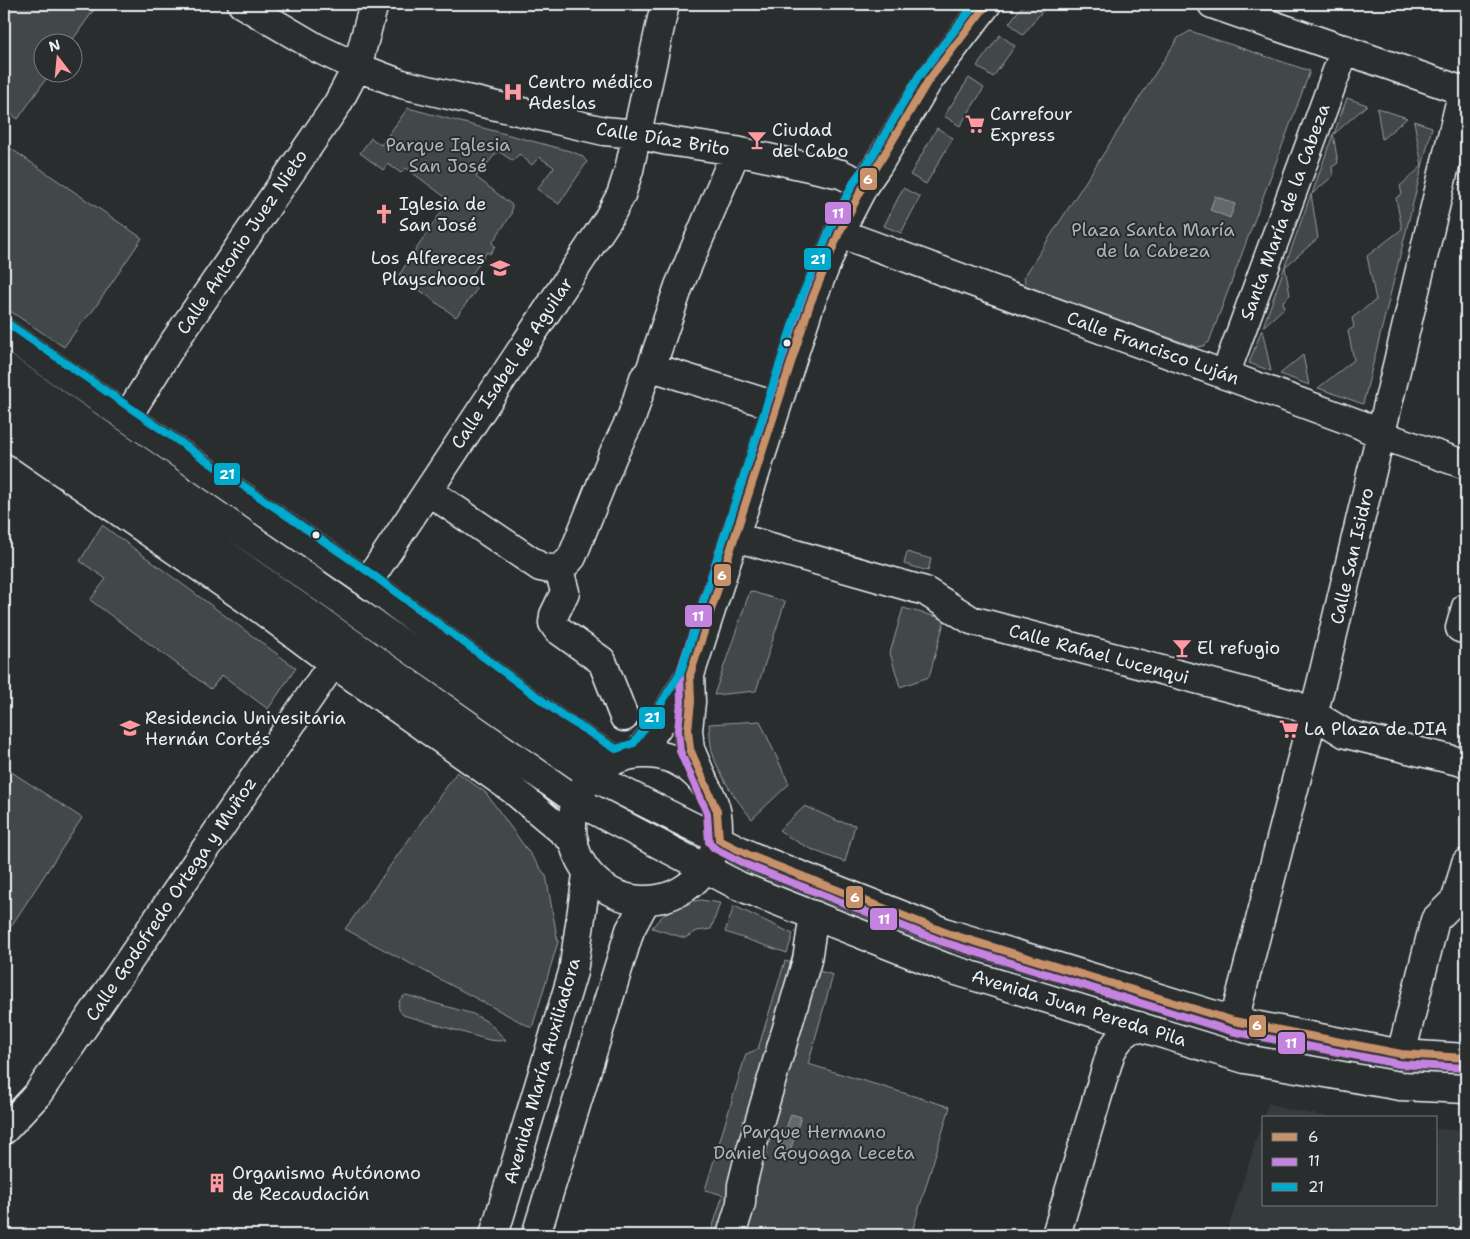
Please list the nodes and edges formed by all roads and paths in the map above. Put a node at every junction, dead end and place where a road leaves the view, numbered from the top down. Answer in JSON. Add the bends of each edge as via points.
{"nodes":[{"id":1,"x":242,"y":4,"type":"edge"},
{"id":2,"x":374,"y":4,"type":"edge"},
{"id":3,"x":664,"y":4,"type":"edge"},
{"id":4,"x":987,"y":4,"type":"edge"},
{"id":5,"x":1212,"y":4,"type":"edge"},
{"id":6,"x":1345,"y":50,"type":"junction"},
{"id":7,"x":357,"y":67,"type":"junction"},
{"id":8,"x":1464,"y":91,"type":"edge"},
{"id":9,"x":636,"y":134,"type":"junction"},
{"id":10,"x":736,"y":151,"type":"junction"},
{"id":11,"x":864,"y":184,"type":"junction"},
{"id":12,"x":839,"y":234,"type":"junction"},
{"id":13,"x":4,"y":333,"type":"edge"},
{"id":14,"x":4,"y":367,"type":"edge"},
{"id":15,"x":650,"y":371,"type":"junction"},
{"id":16,"x":1225,"y":375,"type":"junction"},
{"id":17,"x":4,"y":400,"type":"edge"},
{"id":18,"x":776,"y":406,"type":"junction"},
{"id":19,"x":127,"y":417,"type":"junction"},
{"id":20,"x":4,"y":432,"type":"edge"},
{"id":21,"x":1381,"y":435,"type":"junction"},
{"id":22,"x":1466,"y":465,"type":"edge"},
{"id":23,"x":428,"y":490,"type":"junction"},
{"id":24,"x":735,"y":537,"type":"junction"},
{"id":25,"x":559,"y":569,"type":"junction"},
{"id":26,"x":367,"y":583,"type":"junction"},
{"id":27,"x":1466,"y":607,"type":"edge"},
{"id":28,"x":1466,"y":630,"type":"edge"},
{"id":29,"x":333,"y":664,"type":"junction"},
{"id":30,"x":690,"y":675,"type":"junction"},
{"id":31,"x":1313,"y":714,"type":"junction"},
{"id":32,"x":624,"y":717,"type":"dead end"},
{"id":33,"x":627,"y":756,"type":"junction"},
{"id":34,"x":1466,"y":763,"type":"edge"},
{"id":35,"x":594,"y":777,"type":"junction"},
{"id":36,"x":705,"y":785,"type":"junction"},
{"id":37,"x":576,"y":801,"type":"junction"},
{"id":38,"x":719,"y":840,"type":"junction"},
{"id":39,"x":574,"y":841,"type":"junction"},
{"id":40,"x":1466,"y":863,"type":"edge"},
{"id":41,"x":706,"y":870,"type":"junction"},
{"id":42,"x":587,"y":875,"type":"junction"},
{"id":43,"x":645,"y":902,"type":"junction"},
{"id":44,"x":814,"y":915,"type":"junction"},
{"id":45,"x":1234,"y":1021,"type":"junction"},
{"id":46,"x":1139,"y":1026,"type":"junction"},
{"id":47,"x":1401,"y":1054,"type":"junction"},
{"id":48,"x":1466,"y":1058,"type":"edge"},
{"id":49,"x":1466,"y":1090,"type":"edge"},
{"id":50,"x":4,"y":1130,"type":"edge"},
{"id":51,"x":494,"y":1235,"type":"edge"},
{"id":52,"x":536,"y":1235,"type":"edge"},
{"id":53,"x":731,"y":1235,"type":"edge"},
{"id":54,"x":1056,"y":1235,"type":"edge"}],
"edges":[{"from":1,"to":7,"type":"main road","name":"Calle Díaz Brito","via":[[317,48]]},
{"from":2,"to":7,"type":"main road","name":"Calle Antonio Juez Nieto"},
{"from":3,"to":9,"type":"main road","name":"Calle Isabel de Aguilar"},
{"from":4,"to":11,"type":"main road","via":[[928,81]]},
{"from":5,"to":6,"type":"main road"},
{"from":6,"to":8,"type":"main road"},
{"from":6,"to":16,"type":"main road","name":"Santa María de la Cabeza"},
{"from":7,"to":9,"type":"main road","name":"Calle Díaz Brito","via":[[402,84],[604,131]]},
{"from":7,"to":19,"type":"main road","name":"Calle Antonio Juez Nieto","via":[[338,103],[172,345]]},
{"from":8,"to":21,"type":"main road","name":"Calle San Isidro"},
{"from":9,"to":10,"type":"main road","name":"Calle Díaz Brito"},
{"from":9,"to":23,"type":"main road","name":"Calle Isabel de Aguilar","via":[[621,195],[608,219]]},
{"from":10,"to":11,"type":"main road","name":"Calle Díaz Brito","via":[[841,174]]},
{"from":10,"to":15,"type":"main road","via":[[679,286]]},
{"from":11,"to":12,"type":"main road"},
{"from":12,"to":16,"type":"main road","name":"Calle Francisco Luján"},
{"from":12,"to":18,"type":"main road","via":[[810,304]]},
{"from":13,"to":19,"type":"main road"},
{"from":14,"to":35,"type":"main road","name":"Avenida Juan Pereda Pila"},
{"from":15,"to":18,"type":"main road","via":[[661,370]]},
{"from":15,"to":25,"type":"main road","via":[[644,378],[632,416],[572,557]]},
{"from":16,"to":21,"type":"main road","name":"Calle Francisco Luján"},
{"from":17,"to":37,"type":"main road","name":"Avenida Juan Pereda Pila"},
{"from":18,"to":24,"type":"main road"},
{"from":19,"to":26,"type":"main road"},
{"from":20,"to":29,"type":"main road","via":[[262,610]]},
{"from":21,"to":22,"type":"main road","name":"Calle Francisco Luján"},
{"from":21,"to":31,"type":"main road","name":"Calle San Isidro"},
{"from":23,"to":25,"type":"main road","via":[[540,567]]},
{"from":23,"to":26,"type":"main road","name":"Calle Isabel de Aguilar"},
{"from":24,"to":30,"type":"main road"},
{"from":24,"to":31,"type":"main road","name":"Calle Rafael Lucenqui","via":[[925,591],[972,620],[1295,705]]},
{"from":25,"to":32,"type":"main road","via":[[565,592],[553,623],[602,662]]},
{"from":26,"to":33,"type":"main road","via":[[557,724]]},
{"from":27,"to":28,"type":"main road","via":[[1460,628]]},
{"from":29,"to":39,"type":"main road","via":[[512,789]]},
{"from":29,"to":50,"type":"main road","name":"Calle Godofredo Ortega y Muñoz","via":[[37,1095]]},
{"from":30,"to":33,"type":"main road","via":[[664,718]]},
{"from":30,"to":36,"type":"main road","via":[[690,749]]},
{"from":31,"to":34,"type":"main road","name":"Calle Rafael Lucenqui","via":[[1346,734]]},
{"from":31,"to":45,"type":"main road","name":"Calle San Isidro"},
{"from":33,"to":35,"type":"main road"},
{"from":33,"to":36,"type":"main road","via":[[662,754],[674,758],[686,765]]},
{"from":35,"to":37,"type":"main road"},
{"from":35,"to":38,"type":"main road","name":"Avenida Juan Pereda Pila"},
{"from":36,"to":38,"type":"main road","via":[[717,811]]},
{"from":37,"to":39,"type":"main road","via":[[572,824]]},
{"from":37,"to":41,"type":"main road","name":"Avenida Juan Pereda Pila"},
{"from":38,"to":41,"type":"main road"},
{"from":38,"to":45,"type":"main road","name":"Avenida Juan Pereda Pila","via":[[751,856],[947,933]]},
{"from":39,"to":42,"type":"main road","via":[[576,856]]},
{"from":40,"to":47,"type":"main road","via":[[1456,899],[1435,920]]},
{"from":41,"to":43,"type":"main road","via":[[688,889],[668,899]]},
{"from":41,"to":44,"type":"main road","name":"Avenida Juan Pereda Pila"},
{"from":42,"to":43,"type":"main road","via":[[612,894]]},
{"from":42,"to":51,"type":"main road","name":"Avenida María Auxiliadora","via":[[573,972]]},
{"from":43,"to":52,"type":"main road","via":[[630,930]]},
{"from":44,"to":46,"type":"main road","name":"Avenida Juan Pereda Pila","via":[[947,968]]},
{"from":44,"to":53,"type":"main road","via":[[807,960],[749,1157],[741,1203]]},
{"from":45,"to":47,"type":"main road","name":"Avenida Juan Pereda Pila"},
{"from":46,"to":49,"type":"main road","name":"Avenida Juan Pereda Pila","via":[[1245,1059],[1400,1086]]},
{"from":46,"to":54,"type":"main road","via":[[1122,1035],[1111,1052]]},
{"from":47,"to":48,"type":"main road","name":"Avenida Juan Pereda Pila"}]}
